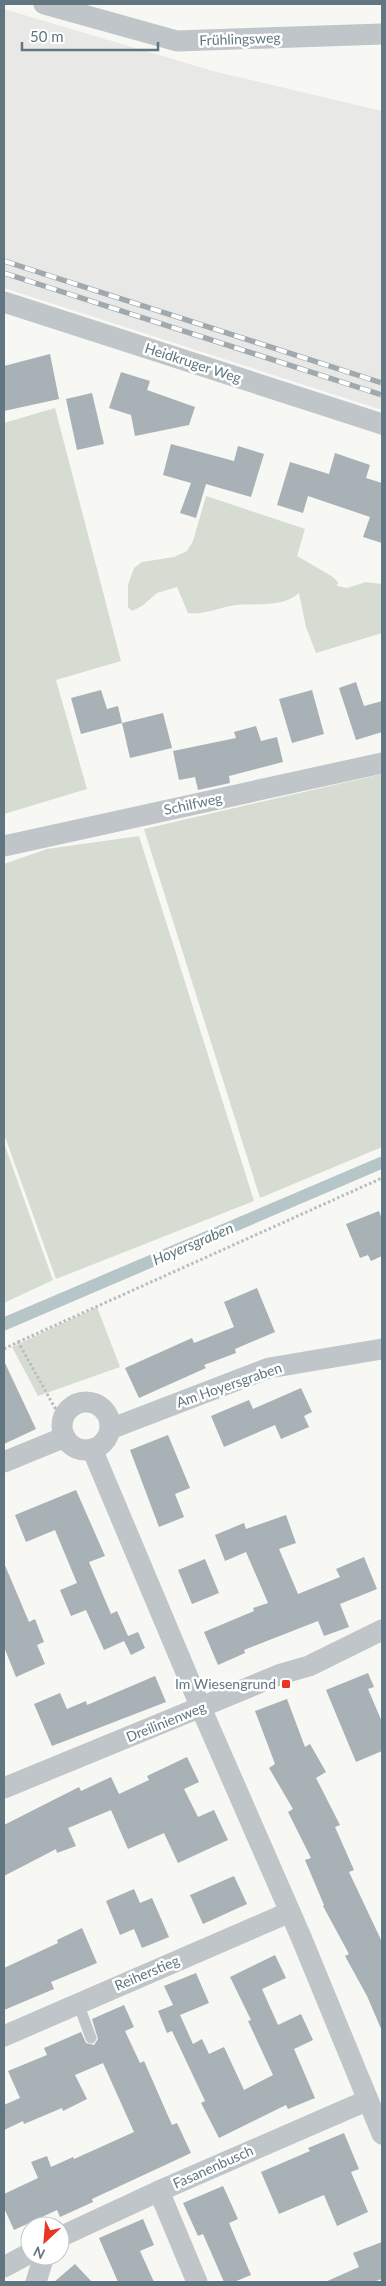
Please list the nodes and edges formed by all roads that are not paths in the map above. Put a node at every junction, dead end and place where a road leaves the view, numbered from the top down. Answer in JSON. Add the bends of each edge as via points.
{"nodes":[{"id":1,"x":44,"y":4,"type":"edge"},
{"id":2,"x":382,"y":34,"type":"edge"},
{"id":3,"x":4,"y":302,"type":"edge"},
{"id":4,"x":382,"y":424,"type":"edge"},
{"id":5,"x":382,"y":763,"type":"edge"},
{"id":6,"x":4,"y":846,"type":"edge"},
{"id":7,"x":382,"y":1349,"type":"edge"},
{"id":8,"x":110,"y":1429,"type":"junction"},
{"id":9,"x":65,"y":1437,"type":"junction"},
{"id":10,"x":92,"y":1449,"type":"junction"},
{"id":11,"x":4,"y":1462,"type":"edge"},
{"id":12,"x":382,"y":1630,"type":"edge"},
{"id":13,"x":201,"y":1708,"type":"junction"},
{"id":14,"x":4,"y":1788,"type":"edge"},
{"id":15,"x":290,"y":1912,"type":"junction"},
{"id":16,"x":78,"y":2003,"type":"junction"},
{"id":17,"x":4,"y":2036,"type":"edge"},
{"id":18,"x":91,"y":2038,"type":"dead end"},
{"id":19,"x":368,"y":2100,"type":"junction"},
{"id":20,"x":382,"y":2134,"type":"edge"},
{"id":21,"x":159,"y":2191,"type":"junction"},
{"id":22,"x":70,"y":2232,"type":"edge"},
{"id":23,"x":20,"y":2258,"type":"edge"},
{"id":24,"x":41,"y":2266,"type":"edge"},
{"id":25,"x":4,"y":2267,"type":"edge"},
{"id":26,"x":36,"y":2282,"type":"edge"},
{"id":27,"x":197,"y":2282,"type":"edge"}],
"edges":[{"from":1,"to":2,"type":"street","name":"Frühlingsweg","via":[[177,42]]},
{"from":3,"to":4,"type":"street","name":"Heidkruger Weg"},
{"from":5,"to":6,"type":"street","name":"Schilfweg"},
{"from":7,"to":8,"type":"street","name":"Am Hoyersgraben","via":[[269,1368]]},
{"from":8,"to":9,"type":"street","via":[[107,1415],[93,1403],[83,1402],[65,1414],[62,1426]]},
{"from":8,"to":10,"type":"street","via":[[105,1440]]},
{"from":9,"to":10,"type":"street","via":[[79,1449]]},
{"from":9,"to":11,"type":"street"},
{"from":10,"to":13,"type":"street"},
{"from":12,"to":13,"type":"street","name":"Dreilinienweg","via":[[309,1666],[281,1674]]},
{"from":13,"to":14,"type":"street","name":"Dreilinienweg"},
{"from":13,"to":15,"type":"street"},
{"from":15,"to":16,"type":"street","name":"Reiherstieg"},
{"from":15,"to":19,"type":"street"},
{"from":16,"to":17,"type":"street","name":"Reiherstieg"},
{"from":16,"to":18,"type":"lane"},
{"from":19,"to":20,"type":"street"},
{"from":19,"to":21,"type":"street","name":"Fasanenbusch"},
{"from":21,"to":22,"type":"street","name":"Fasanenbusch"},
{"from":21,"to":27,"type":"street"},
{"from":23,"to":25,"type":"street"},
{"from":24,"to":26,"type":"street"}]}
